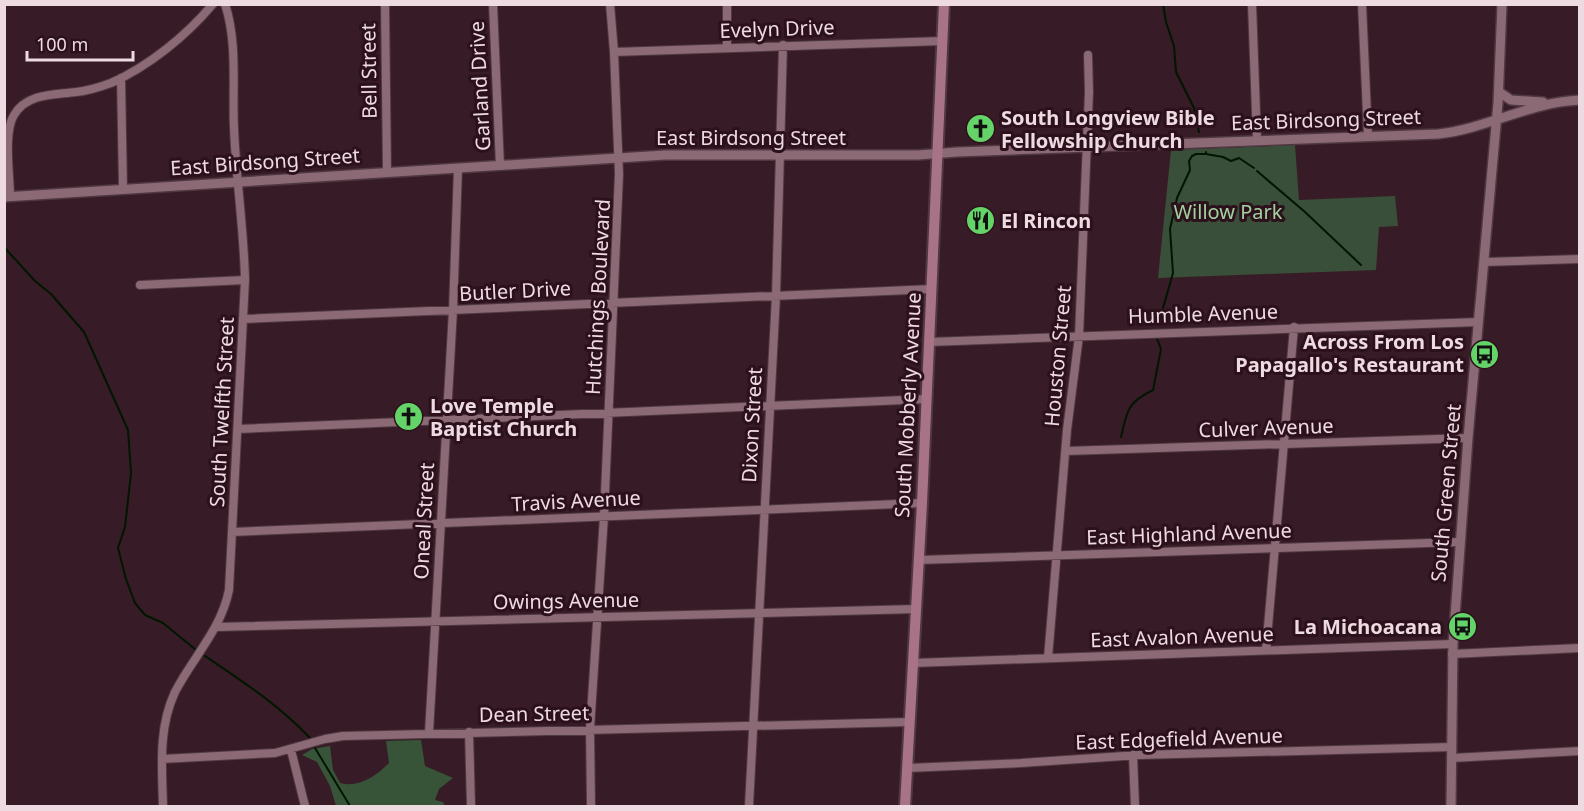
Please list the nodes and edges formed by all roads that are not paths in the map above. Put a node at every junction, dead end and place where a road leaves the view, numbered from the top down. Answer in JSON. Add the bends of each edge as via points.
{"nodes":[{"id":1,"x":213,"y":4,"type":"edge"},
{"id":2,"x":225,"y":4,"type":"edge"},
{"id":3,"x":385,"y":4,"type":"edge"},
{"id":4,"x":493,"y":4,"type":"edge"},
{"id":5,"x":609,"y":4,"type":"edge"},
{"id":6,"x":727,"y":4,"type":"edge"},
{"id":7,"x":944,"y":4,"type":"edge"},
{"id":8,"x":1252,"y":4,"type":"edge"},
{"id":9,"x":1362,"y":4,"type":"edge"},
{"id":10,"x":1502,"y":4,"type":"edge"},
{"id":11,"x":942,"y":41,"type":"junction"},
{"id":12,"x":783,"y":45,"type":"junction"},
{"id":13,"x":727,"y":48,"type":"junction"},
{"id":14,"x":614,"y":51,"type":"junction"},
{"id":15,"x":1088,"y":55,"type":"dead end"},
{"id":16,"x":121,"y":78,"type":"junction"},
{"id":17,"x":1498,"y":92,"type":"junction"},
{"id":18,"x":1580,"y":100,"type":"edge"},
{"id":19,"x":1554,"y":103,"type":"junction"},
{"id":20,"x":1497,"y":119,"type":"junction"},
{"id":21,"x":1368,"y":136,"type":"junction"},
{"id":22,"x":1257,"y":140,"type":"junction"},
{"id":23,"x":1086,"y":147,"type":"junction"},
{"id":24,"x":938,"y":154,"type":"junction"},
{"id":25,"x":780,"y":155,"type":"junction"},
{"id":26,"x":619,"y":158,"type":"junction"},
{"id":27,"x":500,"y":166,"type":"junction"},
{"id":28,"x":458,"y":168,"type":"junction"},
{"id":29,"x":387,"y":172,"type":"junction"},
{"id":30,"x":237,"y":182,"type":"junction"},
{"id":31,"x":123,"y":189,"type":"junction"},
{"id":32,"x":7,"y":197,"type":"edge"},
{"id":33,"x":1580,"y":260,"type":"edge"},
{"id":34,"x":1484,"y":262,"type":"junction"},
{"id":35,"x":245,"y":280,"type":"junction"},
{"id":36,"x":140,"y":285,"type":"dead end"},
{"id":37,"x":932,"y":289,"type":"junction"},
{"id":38,"x":776,"y":296,"type":"junction"},
{"id":39,"x":614,"y":303,"type":"junction"},
{"id":40,"x":453,"y":310,"type":"junction"},
{"id":41,"x":244,"y":320,"type":"junction"},
{"id":42,"x":1478,"y":322,"type":"junction"},
{"id":43,"x":1294,"y":327,"type":"junction"},
{"id":44,"x":1079,"y":336,"type":"junction"},
{"id":45,"x":929,"y":342,"type":"junction"},
{"id":46,"x":927,"y":399,"type":"junction"},
{"id":47,"x":770,"y":406,"type":"junction"},
{"id":48,"x":609,"y":412,"type":"junction"},
{"id":49,"x":447,"y":420,"type":"junction"},
{"id":50,"x":238,"y":429,"type":"junction"},
{"id":51,"x":1468,"y":438,"type":"junction"},
{"id":52,"x":1284,"y":444,"type":"junction"},
{"id":53,"x":1066,"y":451,"type":"junction"},
{"id":54,"x":922,"y":503,"type":"junction"},
{"id":55,"x":764,"y":509,"type":"junction"},
{"id":56,"x":604,"y":516,"type":"junction"},
{"id":57,"x":441,"y":524,"type":"junction"},
{"id":58,"x":232,"y":532,"type":"junction"},
{"id":59,"x":1460,"y":542,"type":"junction"},
{"id":60,"x":1274,"y":547,"type":"junction"},
{"id":61,"x":1057,"y":556,"type":"junction"},
{"id":62,"x":919,"y":560,"type":"junction"},
{"id":63,"x":917,"y":609,"type":"junction"},
{"id":64,"x":759,"y":613,"type":"junction"},
{"id":65,"x":598,"y":618,"type":"junction"},
{"id":66,"x":435,"y":621,"type":"junction"},
{"id":67,"x":217,"y":627,"type":"junction"},
{"id":68,"x":1580,"y":648,"type":"edge"},
{"id":69,"x":1452,"y":649,"type":"junction"},
{"id":70,"x":1266,"y":650,"type":"junction"},
{"id":71,"x":1048,"y":658,"type":"junction"},
{"id":72,"x":913,"y":663,"type":"junction"},
{"id":73,"x":910,"y":722,"type":"junction"},
{"id":74,"x":753,"y":726,"type":"junction"},
{"id":75,"x":590,"y":729,"type":"junction"},
{"id":76,"x":429,"y":732,"type":"junction"},
{"id":77,"x":469,"y":732,"type":"junction"},
{"id":78,"x":1452,"y":747,"type":"junction"},
{"id":79,"x":291,"y":750,"type":"junction"},
{"id":80,"x":1580,"y":751,"type":"edge"},
{"id":81,"x":1133,"y":755,"type":"junction"},
{"id":82,"x":1452,"y":758,"type":"junction"},
{"id":83,"x":162,"y":759,"type":"junction"},
{"id":84,"x":908,"y":768,"type":"junction"},
{"id":85,"x":163,"y":807,"type":"edge"},
{"id":86,"x":305,"y":807,"type":"edge"},
{"id":87,"x":471,"y":807,"type":"edge"},
{"id":88,"x":591,"y":807,"type":"edge"},
{"id":89,"x":749,"y":807,"type":"edge"},
{"id":90,"x":905,"y":807,"type":"edge"},
{"id":91,"x":1135,"y":807,"type":"edge"},
{"id":92,"x":1451,"y":807,"type":"edge"}],
"edges":[{"from":1,"to":16,"type":"street","via":[[173,43]]},
{"from":2,"to":30,"type":"street","name":"South Twelfth Street","via":[[233,41]]},
{"from":3,"to":29,"type":"street","name":"Bell Street"},
{"from":4,"to":27,"type":"street","name":"Garland Drive"},
{"from":5,"to":14,"type":"street","name":"Hutchings Boulevard"},
{"from":6,"to":13,"type":"street"},
{"from":7,"to":11,"type":"main road","name":"South Mobberly Avenue"},
{"from":8,"to":22,"type":"street"},
{"from":9,"to":21,"type":"street"},
{"from":10,"to":17,"type":"street","name":"South Green Street"},
{"from":11,"to":12,"type":"street","name":"Evelyn Drive"},
{"from":11,"to":24,"type":"main road","name":"South Mobberly Avenue"},
{"from":12,"to":13,"type":"street","name":"Evelyn Drive"},
{"from":12,"to":25,"type":"street","name":"Dixon Street"},
{"from":13,"to":14,"type":"street","name":"Evelyn Drive"},
{"from":14,"to":26,"type":"street","name":"Hutchings Boulevard"},
{"from":15,"to":23,"type":"street","name":"Houston Street"},
{"from":16,"to":31,"type":"street"},
{"from":16,"to":32,"type":"street","via":[[84,91],[38,98],[16,112],[9,130]]},
{"from":17,"to":19,"type":"street","via":[[1516,101]]},
{"from":17,"to":20,"type":"street","name":"South Green Street"},
{"from":18,"to":19,"type":"street"},
{"from":19,"to":20,"type":"street","name":"East Birdsong Street"},
{"from":20,"to":21,"type":"street","name":"East Birdsong Street","via":[[1443,133]]},
{"from":20,"to":34,"type":"street","name":"South Green Street"},
{"from":21,"to":22,"type":"street","name":"East Birdsong Street"},
{"from":22,"to":23,"type":"street","name":"East Birdsong Street"},
{"from":23,"to":24,"type":"street","name":"East Birdsong Street"},
{"from":23,"to":44,"type":"street","name":"Houston Street"},
{"from":24,"to":25,"type":"street","name":"East Birdsong Street"},
{"from":24,"to":37,"type":"main road","name":"South Mobberly Avenue"},
{"from":25,"to":26,"type":"street","name":"East Birdsong Street"},
{"from":25,"to":38,"type":"street","name":"Dixon Street"},
{"from":26,"to":27,"type":"street","name":"East Birdsong Street"},
{"from":26,"to":39,"type":"street","name":"Hutchings Boulevard"},
{"from":27,"to":28,"type":"street","name":"East Birdsong Street"},
{"from":28,"to":29,"type":"street","name":"East Birdsong Street"},
{"from":28,"to":40,"type":"street","name":"Oneal Street"},
{"from":29,"to":30,"type":"street","name":"East Birdsong Street"},
{"from":30,"to":31,"type":"street","name":"East Birdsong Street"},
{"from":30,"to":35,"type":"street","name":"South Twelfth Street"},
{"from":31,"to":32,"type":"street","name":"East Birdsong Street"},
{"from":33,"to":34,"type":"street"},
{"from":34,"to":42,"type":"street","name":"South Green Street"},
{"from":35,"to":36,"type":"street"},
{"from":35,"to":41,"type":"street","name":"South Twelfth Street"},
{"from":37,"to":38,"type":"street","name":"Butler Drive"},
{"from":37,"to":45,"type":"main road","name":"South Mobberly Avenue"},
{"from":38,"to":39,"type":"street","name":"Butler Drive"},
{"from":38,"to":47,"type":"street","name":"Dixon Street"},
{"from":39,"to":40,"type":"street","name":"Butler Drive"},
{"from":39,"to":48,"type":"street","name":"Hutchings Boulevard"},
{"from":40,"to":41,"type":"street","name":"Butler Drive"},
{"from":40,"to":49,"type":"street","name":"Oneal Street"},
{"from":41,"to":50,"type":"street","name":"South Twelfth Street"},
{"from":42,"to":43,"type":"street","name":"Humble Avenue"},
{"from":42,"to":51,"type":"street","name":"South Green Street"},
{"from":43,"to":44,"type":"street","name":"Humble Avenue"},
{"from":43,"to":52,"type":"street"},
{"from":44,"to":45,"type":"street","name":"Humble Avenue"},
{"from":44,"to":53,"type":"street","name":"Houston Street"},
{"from":45,"to":46,"type":"main road","name":"South Mobberly Avenue"},
{"from":46,"to":47,"type":"street"},
{"from":46,"to":54,"type":"main road","name":"South Mobberly Avenue"},
{"from":47,"to":48,"type":"street"},
{"from":47,"to":55,"type":"street","name":"Dixon Street"},
{"from":48,"to":49,"type":"street"},
{"from":48,"to":56,"type":"street","name":"Hutchings Boulevard"},
{"from":49,"to":50,"type":"street"},
{"from":49,"to":57,"type":"street","name":"Oneal Street"},
{"from":50,"to":58,"type":"street","name":"South Twelfth Street"},
{"from":51,"to":52,"type":"street","name":"Culver Avenue"},
{"from":51,"to":59,"type":"street","name":"South Green Street"},
{"from":52,"to":53,"type":"street","name":"Culver Avenue"},
{"from":52,"to":60,"type":"street"},
{"from":53,"to":61,"type":"street","name":"Houston Street"},
{"from":54,"to":55,"type":"street","name":"Travis Avenue"},
{"from":54,"to":62,"type":"main road","name":"South Mobberly Avenue"},
{"from":55,"to":56,"type":"street","name":"Travis Avenue"},
{"from":55,"to":64,"type":"street","name":"Dixon Street"},
{"from":56,"to":57,"type":"street","name":"Travis Avenue"},
{"from":56,"to":65,"type":"street","name":"Hutchings Boulevard"},
{"from":57,"to":58,"type":"street","name":"Travis Avenue"},
{"from":57,"to":66,"type":"street","name":"Oneal Street"},
{"from":58,"to":67,"type":"street","name":"South Twelfth Street","via":[[229,590]]},
{"from":59,"to":60,"type":"street","name":"East Highland Avenue"},
{"from":59,"to":69,"type":"street","name":"South Green Street"},
{"from":60,"to":61,"type":"street","name":"East Highland Avenue"},
{"from":60,"to":70,"type":"street"},
{"from":61,"to":62,"type":"street","name":"East Highland Avenue"},
{"from":61,"to":71,"type":"street","name":"Houston Street"},
{"from":62,"to":63,"type":"main road","name":"South Mobberly Avenue"},
{"from":63,"to":64,"type":"street","name":"Owings Avenue"},
{"from":63,"to":72,"type":"main road","name":"South Mobberly Avenue"},
{"from":64,"to":65,"type":"street","name":"Owings Avenue"},
{"from":64,"to":74,"type":"street","name":"Dixon Street"},
{"from":65,"to":66,"type":"street","name":"Owings Avenue"},
{"from":65,"to":75,"type":"street","name":"Hutchings Boulevard"},
{"from":66,"to":67,"type":"street","name":"Owings Avenue"},
{"from":66,"to":76,"type":"street","name":"Oneal Street"},
{"from":67,"to":83,"type":"street","name":"South Twelfth Street","via":[[171,703],[163,732]]},
{"from":68,"to":69,"type":"street","name":"East Avalon Avenue"},
{"from":69,"to":70,"type":"street","name":"East Avalon Avenue"},
{"from":69,"to":78,"type":"street","name":"South Green Street"},
{"from":70,"to":71,"type":"street","name":"East Avalon Avenue"},
{"from":71,"to":72,"type":"street","name":"East Avalon Avenue"},
{"from":72,"to":73,"type":"main road","name":"South Mobberly Avenue"},
{"from":73,"to":74,"type":"street","name":"Dean Street"},
{"from":73,"to":84,"type":"main road","name":"South Mobberly Avenue"},
{"from":74,"to":75,"type":"street","name":"Dean Street"},
{"from":74,"to":89,"type":"street","name":"Dixon Street"},
{"from":75,"to":77,"type":"street","name":"Dean Street"},
{"from":75,"to":88,"type":"street","name":"Hutchings Boulevard"},
{"from":76,"to":77,"type":"street","name":"Dean Street"},
{"from":76,"to":79,"type":"street","name":"Dean Street","via":[[333,737]]},
{"from":77,"to":87,"type":"street"},
{"from":78,"to":81,"type":"street","name":"East Edgefield Avenue"},
{"from":78,"to":82,"type":"street","name":"South Green Street"},
{"from":79,"to":83,"type":"street","name":"Dean Street"},
{"from":79,"to":86,"type":"street"},
{"from":80,"to":82,"type":"street"},
{"from":81,"to":84,"type":"street","name":"East Edgefield Avenue"},
{"from":81,"to":91,"type":"street"},
{"from":82,"to":92,"type":"street","name":"South Green Street"},
{"from":83,"to":85,"type":"street","name":"South Twelfth Street"},
{"from":84,"to":90,"type":"main road","name":"South Mobberly Avenue"}]}
